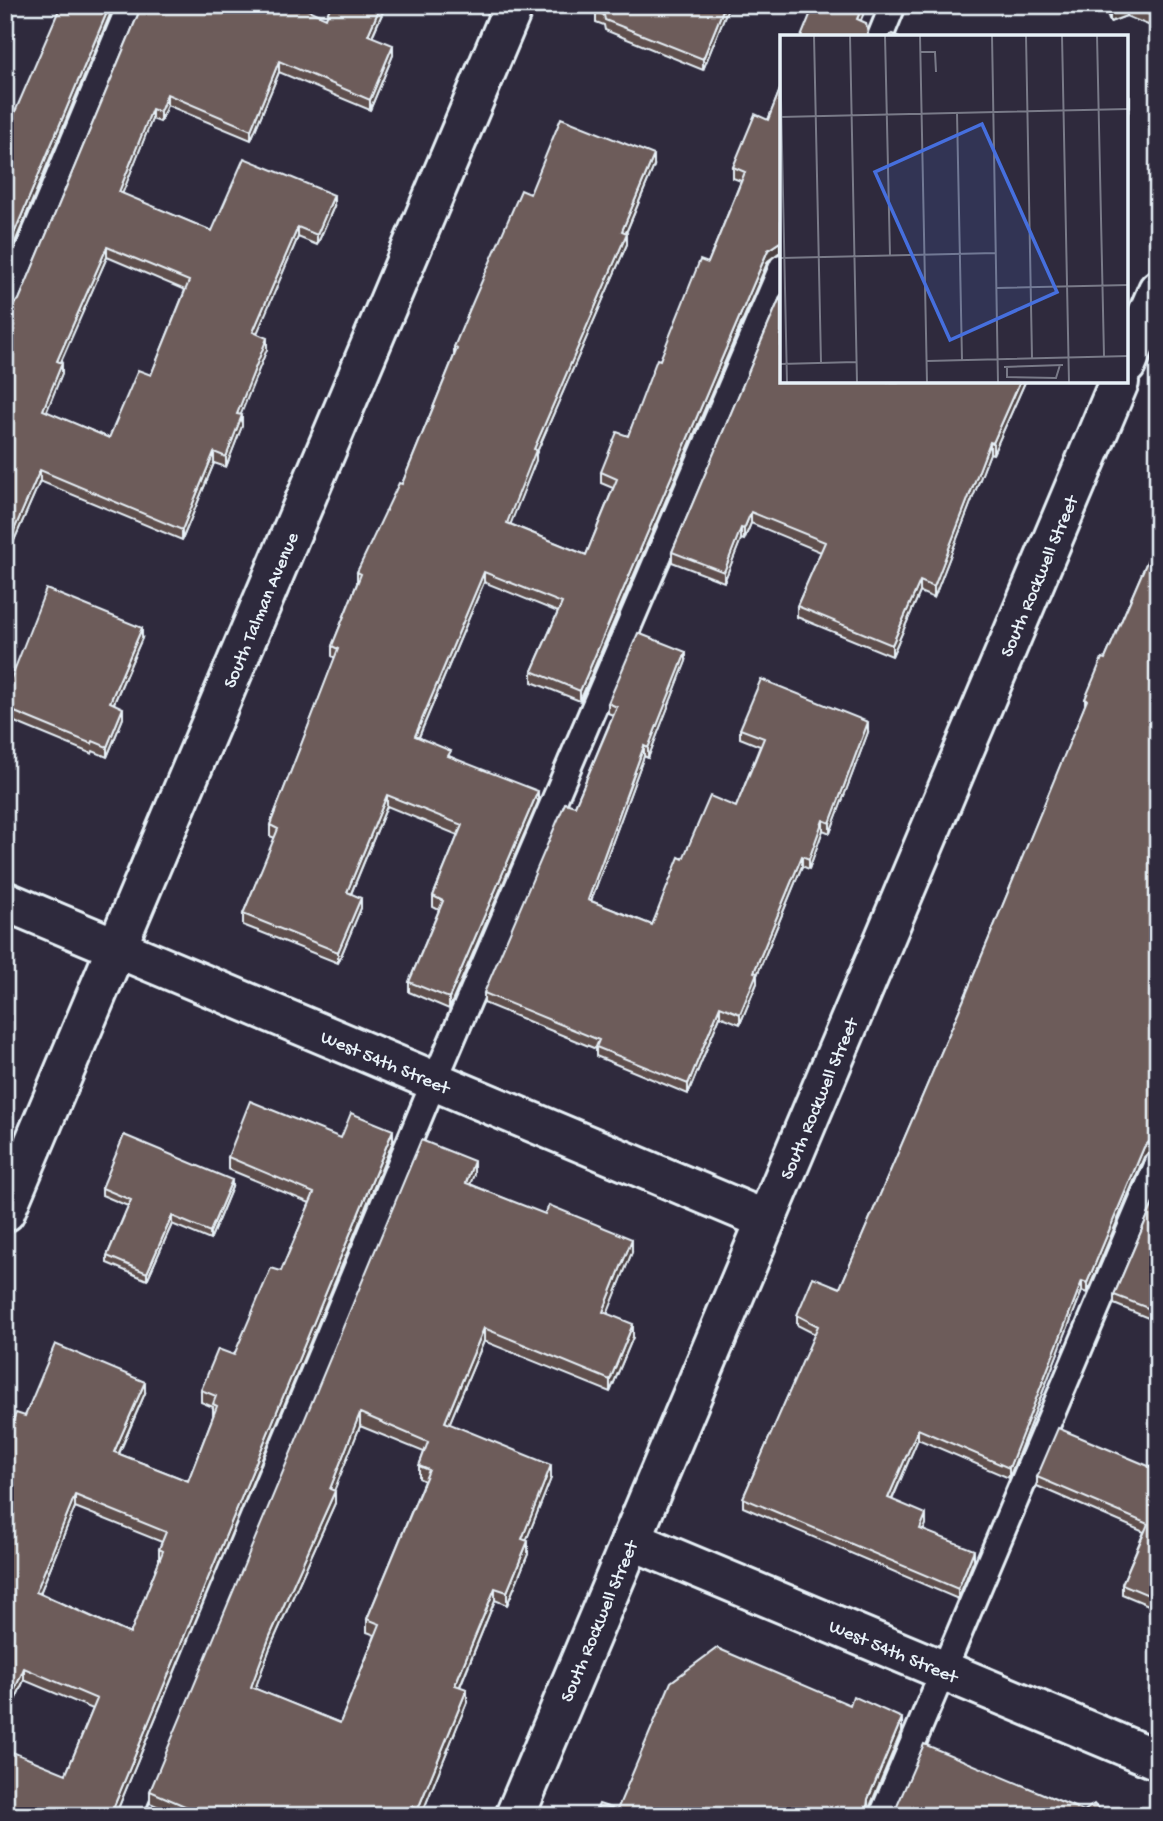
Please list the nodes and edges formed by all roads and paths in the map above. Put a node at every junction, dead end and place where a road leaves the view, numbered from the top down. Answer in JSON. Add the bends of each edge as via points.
{"nodes":[{"id":1,"x":130,"y":5,"type":"edge"},
{"id":2,"x":514,"y":5,"type":"edge"},
{"id":3,"x":893,"y":5,"type":"edge"},
{"id":4,"x":881,"y":35,"type":"edge"},
{"id":5,"x":780,"y":272,"type":"edge"},
{"id":6,"x":1158,"y":290,"type":"edge"},
{"id":7,"x":5,"y":304,"type":"edge"},
{"id":8,"x":1128,"y":360,"type":"edge"},
{"id":9,"x":1119,"y":383,"type":"edge"},
{"id":10,"x":5,"y":901,"type":"edge"},
{"id":11,"x":117,"y":948,"type":"junction"},
{"id":12,"x":434,"y":1082,"type":"junction"},
{"id":13,"x":1158,"y":1163,"type":"edge"},
{"id":14,"x":5,"y":1212,"type":"edge"},
{"id":15,"x":766,"y":1220,"type":"junction"},
{"id":16,"x":631,"y":1540,"type":"junction"},
{"id":17,"x":944,"y":1670,"type":"junction"},
{"id":18,"x":1158,"y":1760,"type":"edge"},
{"id":19,"x":129,"y":1816,"type":"edge"},
{"id":20,"x":515,"y":1816,"type":"edge"},
{"id":21,"x":883,"y":1816,"type":"edge"}],
"edges":[{"from":1,"to":7,"type":"lane"},
{"from":2,"to":11,"type":"street","name":"South Talman Avenue"},
{"from":3,"to":4,"type":"lane"},
{"from":5,"to":12,"type":"lane"},
{"from":6,"to":8,"type":"street"},
{"from":9,"to":15,"type":"street","name":"South Rockwell Street"},
{"from":10,"to":11,"type":"street","name":"West 54th Street"},
{"from":11,"to":12,"type":"street","name":"West 54th Street"},
{"from":11,"to":14,"type":"street","name":"South Talman Avenue"},
{"from":12,"to":15,"type":"street","name":"West 54th Street"},
{"from":12,"to":19,"type":"lane"},
{"from":13,"to":17,"type":"lane"},
{"from":15,"to":16,"type":"street","name":"South Rockwell Street"},
{"from":16,"to":17,"type":"street","name":"West 54th Street"},
{"from":16,"to":20,"type":"street","name":"South Rockwell Street"},
{"from":17,"to":18,"type":"street","name":"West 54th Street"},
{"from":17,"to":21,"type":"lane"}]}
